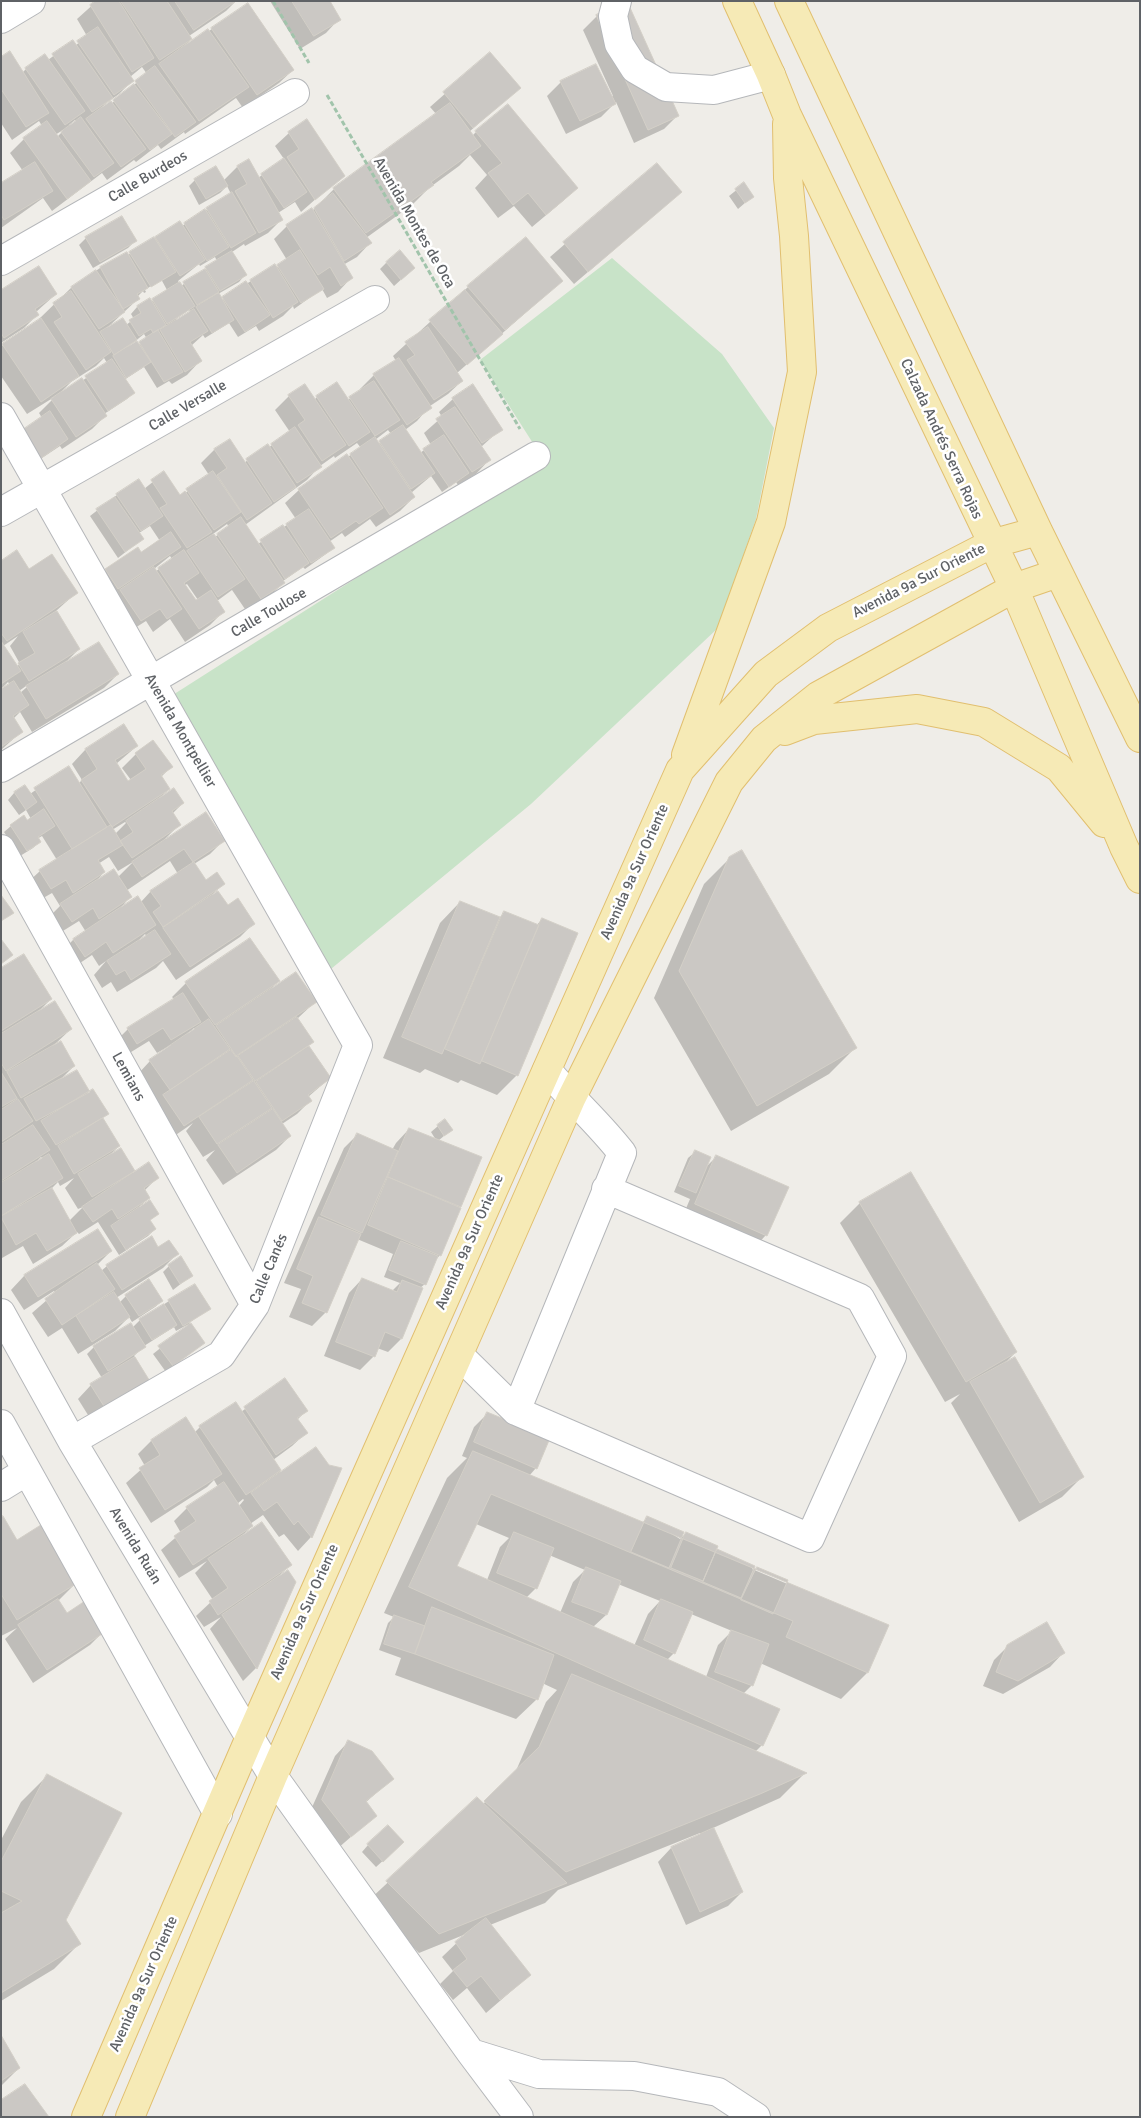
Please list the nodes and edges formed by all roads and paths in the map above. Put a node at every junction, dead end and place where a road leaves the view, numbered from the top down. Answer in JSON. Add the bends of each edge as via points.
{"nodes":[{"id":1,"x":31,"y":1,"type":"edge"},
{"id":2,"x":273,"y":1,"type":"edge"},
{"id":3,"x":617,"y":1,"type":"edge"},
{"id":4,"x":736,"y":1,"type":"edge"},
{"id":5,"x":789,"y":1,"type":"edge"},
{"id":6,"x":1,"y":19,"type":"edge"},
{"id":7,"x":313,"y":72,"type":"dead end"},
{"id":8,"x":771,"y":75,"type":"junction"},
{"id":9,"x":323,"y":89,"type":"dead end"},
{"id":10,"x":295,"y":93,"type":"dead end"},
{"id":11,"x":787,"y":115,"type":"junction"},
{"id":12,"x":1,"y":261,"type":"edge"},
{"id":13,"x":375,"y":300,"type":"dead end"},
{"id":14,"x":1,"y":417,"type":"edge"},
{"id":15,"x":536,"y":456,"type":"joint"},
{"id":16,"x":43,"y":488,"type":"junction"},
{"id":17,"x":1,"y":512,"type":"edge"},
{"id":18,"x":1038,"y":531,"type":"junction"},
{"id":19,"x":991,"y":544,"type":"junction"},
{"id":20,"x":1058,"y":573,"type":"junction"},
{"id":21,"x":1014,"y":588,"type":"junction"},
{"id":22,"x":152,"y":681,"type":"junction"},
{"id":23,"x":1140,"y":738,"type":"edge"},
{"id":24,"x":764,"y":739,"type":"junction"},
{"id":25,"x":1,"y":768,"type":"edge"},
{"id":26,"x":680,"y":770,"type":"junction"},
{"id":27,"x":1124,"y":846,"type":"junction"},
{"id":28,"x":1,"y":849,"type":"edge"},
{"id":29,"x":1140,"y":879,"type":"edge"},
{"id":30,"x":358,"y":1045,"type":"joint"},
{"id":31,"x":547,"y":1070,"type":"junction"},
{"id":32,"x":572,"y":1099,"type":"junction"},
{"id":33,"x":606,"y":1189,"type":"junction"},
{"id":34,"x":255,"y":1305,"type":"junction"},
{"id":35,"x":1,"y":1313,"type":"edge"},
{"id":36,"x":459,"y":1355,"type":"junction"},
{"id":37,"x":516,"y":1411,"type":"junction"},
{"id":38,"x":1,"y":1424,"type":"edge"},
{"id":39,"x":72,"y":1441,"type":"junction"},
{"id":40,"x":27,"y":1471,"type":"junction"},
{"id":41,"x":1,"y":1487,"type":"edge"},
{"id":42,"x":250,"y":1737,"type":"junction"},
{"id":43,"x":273,"y":1776,"type":"junction"},
{"id":44,"x":218,"y":1814,"type":"junction"},
{"id":45,"x":188,"y":1883,"type":"junction"},
{"id":46,"x":218,"y":1908,"type":"junction"},
{"id":47,"x":471,"y":2053,"type":"junction"},
{"id":48,"x":86,"y":2117,"type":"edge"},
{"id":49,"x":130,"y":2117,"type":"edge"},
{"id":50,"x":519,"y":2117,"type":"edge"},
{"id":51,"x":756,"y":2117,"type":"edge"}],
"edges":[{"from":1,"to":6,"type":"street"},
{"from":2,"to":7,"type":"path"},
{"from":3,"to":8,"type":"street","via":[[613,16],[619,44],[636,70],[666,87],[714,90]]},
{"from":4,"to":8,"type":"main road","name":"Calzada Andrés Serra Rojas"},
{"from":5,"to":18,"type":"main road"},
{"from":8,"to":11,"type":"main road","name":"Calzada Andrés Serra Rojas"},
{"from":9,"to":15,"type":"path","name":"Avenida Montes de Oca"},
{"from":10,"to":12,"type":"street","name":"Calle Burdeos"},
{"from":11,"to":19,"type":"main road","name":"Calzada Andrés Serra Rojas"},
{"from":11,"to":26,"type":"main road","via":[[788,178],[802,372],[770,522]]},
{"from":13,"to":16,"type":"street","name":"Calle Versalle"},
{"from":14,"to":16,"type":"street","name":"Avenida Montpellier"},
{"from":15,"to":22,"type":"street","name":"Calle Toulose"},
{"from":16,"to":17,"type":"street","name":"Calle Versalle"},
{"from":16,"to":22,"type":"street","name":"Avenida Montpellier"},
{"from":18,"to":19,"type":"main road","name":"Avenida 9a Sur Oriente"},
{"from":18,"to":20,"type":"main road"},
{"from":19,"to":21,"type":"main road","name":"Calzada Andrés Serra Rojas"},
{"from":19,"to":26,"type":"main road","name":"Avenida 9a Sur Oriente","via":[[828,628],[766,674]]},
{"from":20,"to":21,"type":"main road"},
{"from":20,"to":23,"type":"main road"},
{"from":21,"to":24,"type":"main road","via":[[818,696]]},
{"from":21,"to":27,"type":"main road","name":"Calzada Andrés Serra Rojas"},
{"from":22,"to":25,"type":"street","name":"Calle Toulose"},
{"from":22,"to":30,"type":"street","name":"Avenida Montpellier"},
{"from":24,"to":27,"type":"main road","via":[[814,720],[917,709],[984,722],[1059,768]]},
{"from":24,"to":32,"type":"main road","via":[[729,782]]},
{"from":26,"to":31,"type":"main road","name":"Avenida 9a Sur Oriente"},
{"from":27,"to":29,"type":"main road","name":"Calzada Andrés Serra Rojas"},
{"from":28,"to":34,"type":"street","name":"Lemians"},
{"from":30,"to":34,"type":"street","name":"Calle Canés"},
{"from":31,"to":32,"type":"street"},
{"from":31,"to":42,"type":"main road","name":"Avenida 9a Sur Oriente"},
{"from":32,"to":33,"type":"street","via":[[622,1153]]},
{"from":32,"to":36,"type":"main road"},
{"from":33,"to":37,"type":"street"},
{"from":33,"to":37,"type":"street","via":[[860,1298],[892,1356],[810,1538]]},
{"from":34,"to":39,"type":"street","name":"Calle Canés","via":[[221,1355]]},
{"from":35,"to":39,"type":"street","name":"Avenida Ruán"},
{"from":36,"to":37,"type":"street"},
{"from":36,"to":43,"type":"main road"},
{"from":38,"to":40,"type":"street"},
{"from":39,"to":42,"type":"street","name":"Avenida Ruán"},
{"from":40,"to":41,"type":"street"},
{"from":40,"to":44,"type":"street"},
{"from":42,"to":43,"type":"street","name":"Avenida Ruán"},
{"from":42,"to":44,"type":"main road","name":"Avenida 9a Sur Oriente"},
{"from":43,"to":46,"type":"main road"},
{"from":43,"to":47,"type":"street","name":"Avenida Ruán"},
{"from":44,"to":45,"type":"main road","name":"Avenida 9a Sur Oriente"},
{"from":45,"to":46,"type":"main road"},
{"from":45,"to":48,"type":"main road","name":"Avenida 9a Sur Oriente"},
{"from":46,"to":49,"type":"main road"},
{"from":47,"to":50,"type":"street","name":"Avenida Ruán"},
{"from":47,"to":51,"type":"street","via":[[539,2074],[634,2076],[718,2092]]}]}
